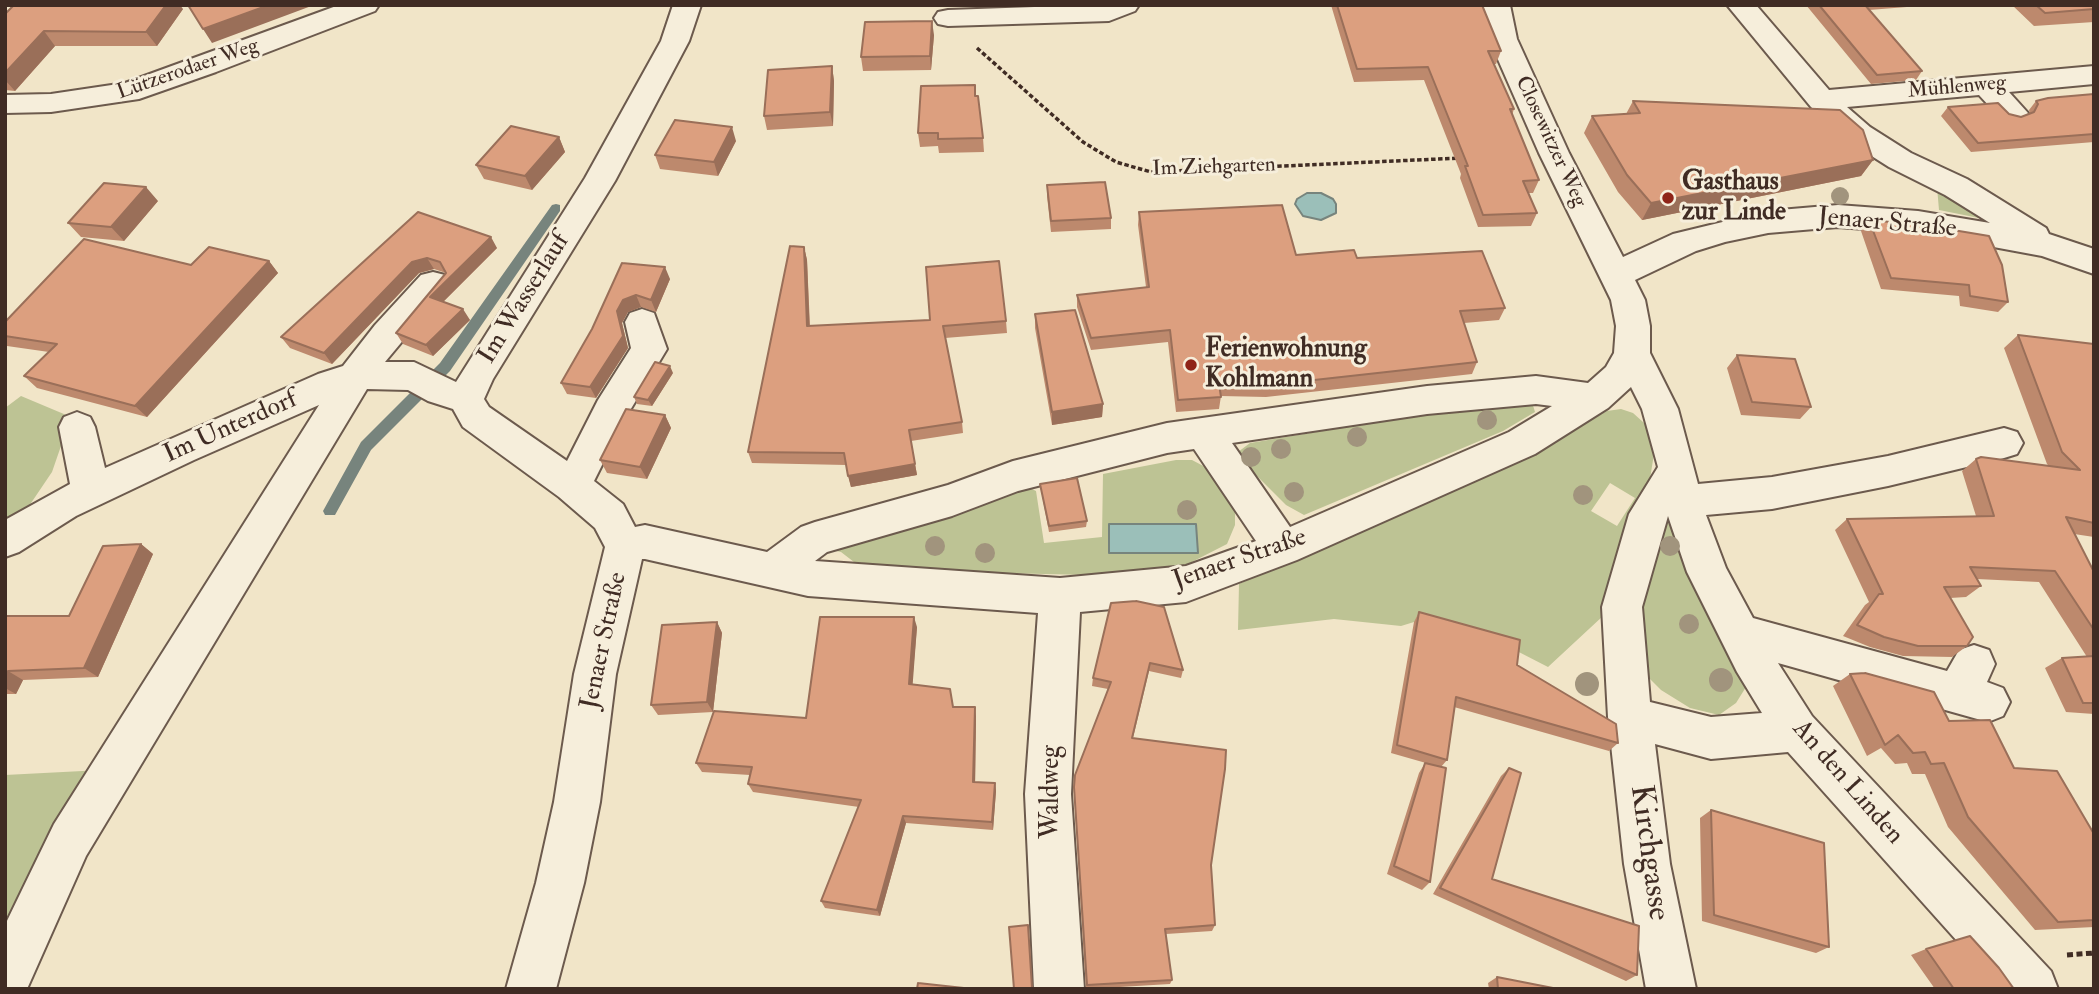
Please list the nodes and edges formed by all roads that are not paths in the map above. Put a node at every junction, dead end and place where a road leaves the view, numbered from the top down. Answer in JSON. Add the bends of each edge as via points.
{"nodes":[{"id":1,"x":365,"y":5,"type":"edge"},
{"id":2,"x":687,"y":5,"type":"edge"},
{"id":3,"x":1125,"y":5,"type":"edge"},
{"id":4,"x":1496,"y":5,"type":"edge"},
{"id":5,"x":1741,"y":5,"type":"edge"},
{"id":6,"x":941,"y":12,"type":"edge"},
{"id":7,"x":971,"y":43,"type":"road end"},
{"id":8,"x":2094,"y":75,"type":"edge"},
{"id":9,"x":1986,"y":85,"type":"junction"},
{"id":10,"x":1821,"y":100,"type":"junction"},
{"id":11,"x":5,"y":104,"type":"edge"},
{"id":12,"x":2012,"y":113,"type":"edge"},
{"id":13,"x":1900,"y":160,"type":"junction"},
{"id":14,"x":1918,"y":222,"type":"junction"},
{"id":15,"x":2047,"y":245,"type":"junction"},
{"id":16,"x":2094,"y":262,"type":"edge"},
{"id":17,"x":1617,"y":274,"type":"junction"},
{"id":18,"x":433,"y":284,"type":"edge"},
{"id":19,"x":642,"y":322,"type":"dead end"},
{"id":20,"x":1632,"y":353,"type":"junction"},
{"id":21,"x":358,"y":375,"type":"junction"},
{"id":22,"x":441,"y":389,"type":"junction"},
{"id":23,"x":1595,"y":398,"type":"junction"},
{"id":24,"x":76,"y":427,"type":"dead end"},
{"id":25,"x":1204,"y":433,"type":"junction"},
{"id":26,"x":2006,"y":454,"type":"dead end"},
{"id":27,"x":1680,"y":485,"type":"junction"},
{"id":28,"x":573,"y":486,"type":"junction"},
{"id":29,"x":91,"y":493,"type":"junction"},
{"id":30,"x":5,"y":540,"type":"edge"},
{"id":31,"x":625,"y":546,"type":"junction"},
{"id":32,"x":1283,"y":548,"type":"junction"},
{"id":33,"x":772,"y":570,"type":"junction"},
{"id":34,"x":1060,"y":596,"type":"junction"},
{"id":35,"x":1739,"y":633,"type":"junction"},
{"id":36,"x":1973,"y":686,"type":"dead end"},
{"id":37,"x":1630,"y":717,"type":"junction"},
{"id":38,"x":1797,"y":731,"type":"junction"},
{"id":39,"x":5,"y":983,"type":"edge"},
{"id":40,"x":531,"y":989,"type":"edge"},
{"id":41,"x":1059,"y":989,"type":"edge"},
{"id":42,"x":1671,"y":989,"type":"edge"},
{"id":43,"x":2033,"y":989,"type":"edge"}],
"edges":[{"from":1,"to":11,"type":"street","name":"Lützerodaer Weg","via":[[129,92],[98,99]]},
{"from":2,"to":22,"type":"street","name":"Im Wasserlauf","via":[[675,41],[611,160],[477,375]]},
{"from":3,"to":6,"type":"street","via":[[1109,13]]},
{"from":4,"to":17,"type":"street","name":"Closewitzer Weg","via":[[1503,39],[1548,141]]},
{"from":5,"to":10,"type":"street"},
{"from":6,"to":7,"type":"street"},
{"from":8,"to":9,"type":"street","name":"Mühlenweg"},
{"from":9,"to":10,"type":"street","name":"Mühlenweg"},
{"from":9,"to":12,"type":"street"},
{"from":10,"to":13,"type":"street","via":[[1859,134]]},
{"from":13,"to":14,"type":"street","via":[[1918,191]]},
{"from":13,"to":15,"type":"street","via":[[1956,187]]},
{"from":14,"to":15,"type":"street","name":"Jenaer Straße"},
{"from":14,"to":17,"type":"street","name":"Jenaer Straße","via":[[1838,216],[1768,222],[1685,242]]},
{"from":15,"to":16,"type":"street","name":"Jenaer Straße"},
{"from":17,"to":20,"type":"street","via":[[1633,326]]},
{"from":18,"to":21,"type":"street","via":[[387,334]]},
{"from":19,"to":28,"type":"street","via":[[649,349],[611,410]]},
{"from":20,"to":23,"type":"street","name":"Jenaer Straße","via":[[1619,377]]},
{"from":20,"to":27,"type":"street","via":[[1660,409]]},
{"from":21,"to":22,"type":"street","name":"Im Unterdorf"},
{"from":21,"to":29,"type":"street","name":"Im Unterdorf","via":[[181,449]]},
{"from":21,"to":39,"type":"street","via":[[70,840]]},
{"from":22,"to":28,"type":"street"},
{"from":23,"to":25,"type":"street","via":[[1536,390],[1427,400]]},
{"from":23,"to":32,"type":"street","name":"Jenaer Straße","via":[[1522,443]]},
{"from":24,"to":29,"type":"street"},
{"from":25,"to":32,"type":"street"},
{"from":25,"to":33,"type":"street","via":[[1051,467],[815,539]]},
{"from":26,"to":27,"type":"street","via":[[1967,453],[1772,493]]},
{"from":27,"to":35,"type":"street","name":"An den Linden","via":[[1707,572]]},
{"from":27,"to":37,"type":"street","name":"Kirchgasse","via":[[1648,514],[1622,607]]},
{"from":28,"to":31,"type":"street","via":[[609,516]]},
{"from":29,"to":30,"type":"street","name":"Im Unterdorf","via":[[61,505]]},
{"from":31,"to":33,"type":"street","name":"Jenaer Straße","via":[[645,542]]},
{"from":31,"to":40,"type":"street","name":"Jenaer Straße","via":[[595,674],[578,802]]},
{"from":32,"to":34,"type":"street","name":"Jenaer Straße","via":[[1186,584]]},
{"from":33,"to":34,"type":"street","name":"Jenaer Straße","via":[[821,579]]},
{"from":34,"to":41,"type":"street","name":"Waldweg","via":[[1048,794]]},
{"from":35,"to":36,"type":"street","via":[[1821,640]]},
{"from":35,"to":38,"type":"street","name":"An den Linden"},
{"from":37,"to":38,"type":"street","via":[[1712,738]]},
{"from":37,"to":42,"type":"street","name":"Kirchgasse","via":[[1647,864]]},
{"from":38,"to":43,"type":"street","name":"An den Linden"}]}
